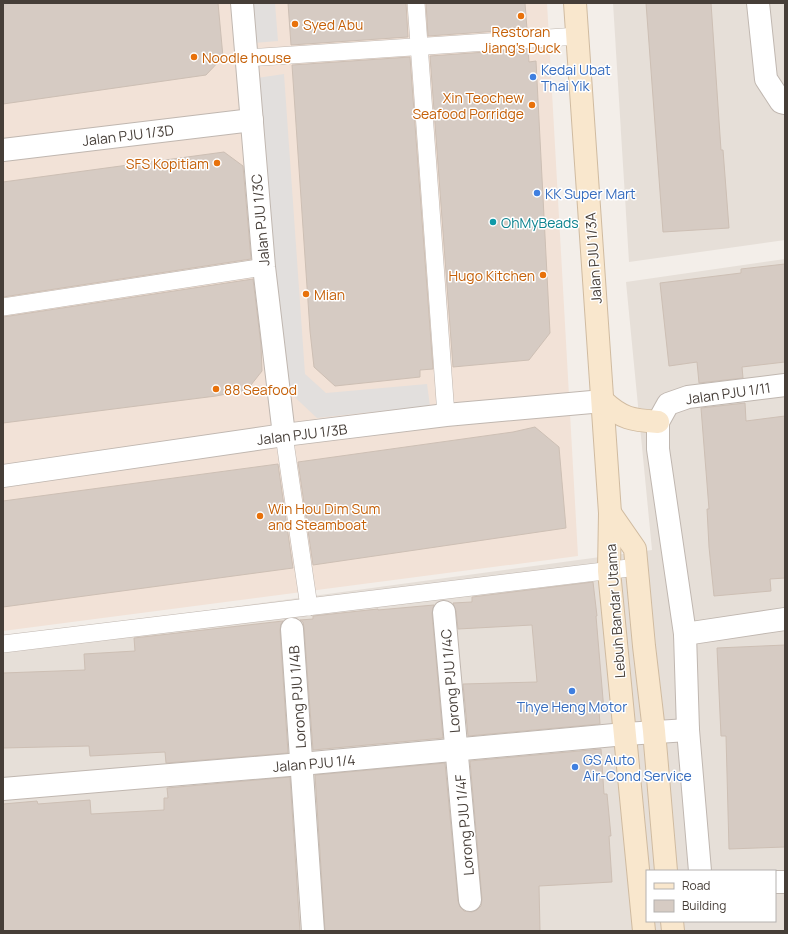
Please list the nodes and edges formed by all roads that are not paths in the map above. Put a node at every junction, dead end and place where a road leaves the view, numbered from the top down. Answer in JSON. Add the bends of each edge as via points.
{"nodes":[{"id":1,"x":242,"y":3,"type":"edge"},
{"id":2,"x":416,"y":3,"type":"edge"},
{"id":3,"x":575,"y":3,"type":"edge"},
{"id":4,"x":758,"y":3,"type":"edge"},
{"id":5,"x":578,"y":36,"type":"junction"},
{"id":6,"x":418,"y":46,"type":"junction"},
{"id":7,"x":247,"y":58,"type":"junction"},
{"id":8,"x":785,"y":103,"type":"edge"},
{"id":9,"x":252,"y":120,"type":"junction"},
{"id":10,"x":3,"y":150,"type":"edge"},
{"id":11,"x":264,"y":267,"type":"junction"},
{"id":12,"x":3,"y":307,"type":"edge"},
{"id":13,"x":785,"y":385,"type":"edge"},
{"id":14,"x":602,"y":400,"type":"junction"},
{"id":15,"x":446,"y":416,"type":"junction"},
{"id":16,"x":658,"y":422,"type":"junction"},
{"id":17,"x":284,"y":436,"type":"junction"},
{"id":18,"x":3,"y":476,"type":"edge"},
{"id":19,"x":610,"y":513,"type":"junction"},
{"id":20,"x":637,"y":568,"type":"junction"},
{"id":21,"x":609,"y":571,"type":"junction"},
{"id":22,"x":309,"y":607,"type":"junction"},
{"id":23,"x":444,"y":612,"type":"dead end"},
{"id":24,"x":785,"y":619,"type":"edge"},
{"id":25,"x":292,"y":629,"type":"dead end"},
{"id":26,"x":684,"y":634,"type":"junction"},
{"id":27,"x":3,"y":644,"type":"edge"},
{"id":28,"x":688,"y":730,"type":"junction"},
{"id":29,"x":654,"y":731,"type":"junction"},
{"id":30,"x":625,"y":734,"type":"junction"},
{"id":31,"x":457,"y":750,"type":"junction"},
{"id":32,"x":301,"y":764,"type":"junction"},
{"id":33,"x":3,"y":789,"type":"edge"},
{"id":34,"x":666,"y":870,"type":"edge"},
{"id":35,"x":700,"y":870,"type":"edge"},
{"id":36,"x":470,"y":900,"type":"dead end"},
{"id":37,"x":313,"y":931,"type":"edge"},
{"id":38,"x":644,"y":931,"type":"edge"}],
"edges":[{"from":1,"to":7,"type":"street","name":"Jalan PJU 1/3C"},
{"from":2,"to":6,"type":"lane"},
{"from":3,"to":5,"type":"main road","name":"Jalan PJU 1/3A"},
{"from":4,"to":8,"type":"street","via":[[766,79],[781,102]]},
{"from":5,"to":6,"type":"lane"},
{"from":5,"to":14,"type":"main road","name":"Jalan PJU 1/3A"},
{"from":6,"to":7,"type":"lane"},
{"from":6,"to":15,"type":"lane"},
{"from":7,"to":9,"type":"street","name":"Jalan PJU 1/3C"},
{"from":9,"to":10,"type":"street","name":"Jalan PJU 1/3D"},
{"from":9,"to":11,"type":"street","name":"Jalan PJU 1/3C"},
{"from":11,"to":12,"type":"lane"},
{"from":11,"to":17,"type":"street","name":"Jalan PJU 1/3C"},
{"from":13,"to":16,"type":"street","name":"Jalan PJU 1/11","via":[[688,397],[668,404]]},
{"from":14,"to":15,"type":"street","name":"Jalan PJU 1/3B"},
{"from":14,"to":16,"type":"main road","via":[[614,412],[626,418]]},
{"from":14,"to":19,"type":"main road","name":"Jalan PJU 1/3A"},
{"from":15,"to":17,"type":"street","name":"Jalan PJU 1/3B"},
{"from":16,"to":26,"type":"street","via":[[658,448]]},
{"from":17,"to":18,"type":"street","name":"Jalan PJU 1/3B"},
{"from":17,"to":22,"type":"lane"},
{"from":19,"to":20,"type":"main road","name":"Lebuh Bandar Utama","via":[[635,549]]},
{"from":19,"to":21,"type":"main road","name":"Lebuh Bandar Utama"},
{"from":20,"to":21,"type":"lane"},
{"from":20,"to":29,"type":"main road","name":"Lebuh Bandar Utama"},
{"from":21,"to":22,"type":"lane"},
{"from":21,"to":30,"type":"main road","name":"Lebuh Bandar Utama"},
{"from":22,"to":27,"type":"lane"},
{"from":23,"to":31,"type":"street","name":"Lorong PJU 1/4C"},
{"from":24,"to":26,"type":"street"},
{"from":25,"to":32,"type":"street","name":"Lorong PJU 1/4B"},
{"from":26,"to":28,"type":"street"},
{"from":28,"to":29,"type":"street","name":"Jalan PJU 1/4"},
{"from":28,"to":35,"type":"street"},
{"from":29,"to":30,"type":"street","name":"Jalan PJU 1/4"},
{"from":29,"to":34,"type":"main road","name":"Lebuh Bandar Utama"},
{"from":30,"to":31,"type":"street","name":"Jalan PJU 1/4"},
{"from":30,"to":38,"type":"main road","name":"Lebuh Bandar Utama"},
{"from":31,"to":32,"type":"street","name":"Jalan PJU 1/4"},
{"from":31,"to":36,"type":"street","name":"Lorong PJU 1/4F"},
{"from":32,"to":33,"type":"street","name":"Jalan PJU 1/4"},
{"from":32,"to":37,"type":"street","name":"Lorong PJU 1/4B"}]}
